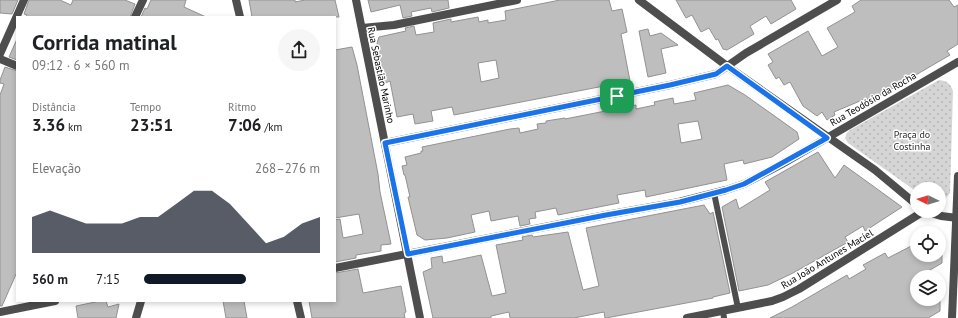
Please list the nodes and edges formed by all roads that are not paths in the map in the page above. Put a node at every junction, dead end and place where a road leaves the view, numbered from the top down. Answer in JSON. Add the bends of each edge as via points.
{"nodes":[{"id":1,"x":24,"y":0,"type":"edge"},
{"id":2,"x":143,"y":0,"type":"edge"},
{"id":3,"x":236,"y":0,"type":"edge"},
{"id":4,"x":356,"y":0,"type":"edge"},
{"id":5,"x":517,"y":0,"type":"edge"},
{"id":6,"x":639,"y":0,"type":"edge"},
{"id":7,"x":837,"y":0,"type":"edge"},
{"id":8,"x":17,"y":16,"type":"edge"},
{"id":9,"x":135,"y":16,"type":"edge"},
{"id":10,"x":240,"y":16,"type":"edge"},
{"id":11,"x":16,"y":18,"type":"edge"},
{"id":12,"x":362,"y":28,"type":"junction"},
{"id":13,"x":0,"y":54,"type":"edge"},
{"id":14,"x":0,"y":59,"type":"edge"},
{"id":15,"x":958,"y":62,"type":"edge"},
{"id":16,"x":16,"y":66,"type":"edge"},
{"id":17,"x":727,"y":66,"type":"junction"},
{"id":18,"x":827,"y":138,"type":"junction"},
{"id":19,"x":385,"y":143,"type":"junction"},
{"id":20,"x":958,"y":176,"type":"edge"},
{"id":21,"x":714,"y":193,"type":"junction"},
{"id":22,"x":910,"y":199,"type":"edge"},
{"id":23,"x":946,"y":216,"type":"edge"},
{"id":24,"x":913,"y":218,"type":"edge"},
{"id":25,"x":957,"y":218,"type":"edge"},
{"id":26,"x":408,"y":254,"type":"junction"},
{"id":27,"x":336,"y":268,"type":"edge"},
{"id":28,"x":17,"y":302,"type":"edge"},
{"id":29,"x":50,"y":302,"type":"edge"},
{"id":30,"x":142,"y":302,"type":"edge"},
{"id":31,"x":298,"y":302,"type":"edge"},
{"id":32,"x":738,"y":308,"type":"junction"},
{"id":33,"x":15,"y":309,"type":"junction"},
{"id":34,"x":0,"y":312,"type":"edge"},
{"id":35,"x":724,"y":314,"type":"edge"},
{"id":36,"x":136,"y":318,"type":"edge"},
{"id":37,"x":301,"y":318,"type":"edge"},
{"id":38,"x":420,"y":318,"type":"edge"},
{"id":39,"x":687,"y":318,"type":"edge"},
{"id":40,"x":952,"y":318,"type":"edge"}],
"edges":[{"from":1,"to":8,"type":"street"},
{"from":2,"to":9,"type":"street"},
{"from":3,"to":10,"type":"street"},
{"from":4,"to":12,"type":"street","name":"Rua Sebastião Marinho"},
{"from":5,"to":12,"type":"street"},
{"from":6,"to":17,"type":"street"},
{"from":7,"to":17,"type":"street"},
{"from":11,"to":13,"type":"street"},
{"from":12,"to":19,"type":"street","name":"Rua Sebastião Marinho"},
{"from":14,"to":16,"type":"street"},
{"from":15,"to":18,"type":"street","name":"Rua Teodósio da Rocha"},
{"from":17,"to":18,"type":"street"},
{"from":17,"to":19,"type":"street","via":[[716,74],[670,85]]},
{"from":18,"to":21,"type":"street","name":"Rua Teodósio da Rocha","via":[[744,184]]},
{"from":18,"to":22,"type":"street","via":[[875,170]]},
{"from":19,"to":26,"type":"street","name":"Rua Sebastião Marinho"},
{"from":20,"to":25,"type":"street"},
{"from":21,"to":26,"type":"street","name":"Rua Teodósio da Rocha","via":[[680,202]]},
{"from":21,"to":32,"type":"lane"},
{"from":23,"to":25,"type":"street"},
{"from":24,"to":32,"type":"street","name":"Rua João Antunes Maciel","via":[[799,289],[772,301]]},
{"from":25,"to":40,"type":"street"},
{"from":26,"to":27,"type":"street","name":"Rua Teodósio da Rocha"},
{"from":26,"to":38,"type":"street","name":"Rua Sebastião Marinho"},
{"from":28,"to":33,"type":"street"},
{"from":29,"to":33,"type":"street"},
{"from":30,"to":36,"type":"street"},
{"from":31,"to":37,"type":"street"},
{"from":32,"to":35,"type":"street","name":"Rua João Antunes Maciel"},
{"from":33,"to":34,"type":"street"},
{"from":35,"to":39,"type":"street","name":"Rua João Antunes Maciel"}]}
